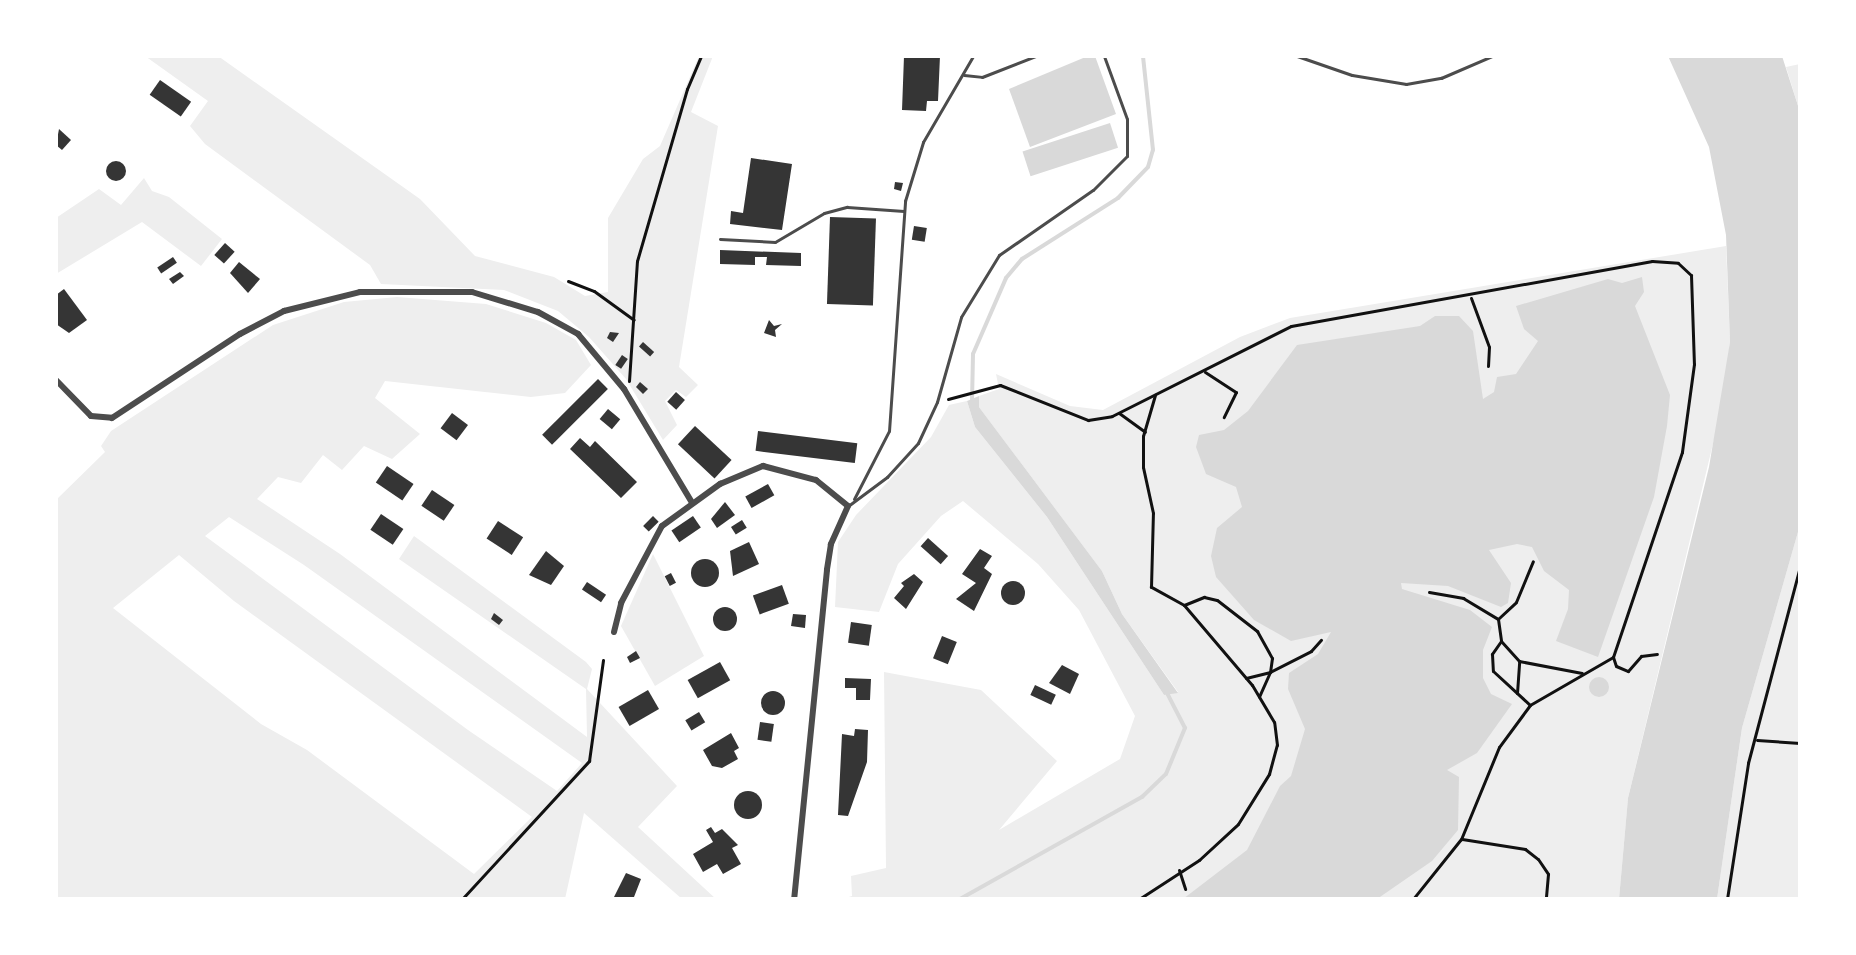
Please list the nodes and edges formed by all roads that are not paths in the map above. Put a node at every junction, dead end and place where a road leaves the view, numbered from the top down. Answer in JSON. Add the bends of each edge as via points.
{"nodes":[{"id":1,"x":973,"y":56,"type":"edge"},
{"id":2,"x":1036,"y":56,"type":"edge"},
{"id":3,"x":1104,"y":56,"type":"edge"},
{"id":4,"x":1297,"y":56,"type":"edge"},
{"id":5,"x":1492,"y":56,"type":"edge"},
{"id":6,"x":964,"y":75,"type":"junction"},
{"id":7,"x":904,"y":211,"type":"junction"},
{"id":8,"x":720,"y":239,"type":"dead end"},
{"id":9,"x":56,"y":380,"type":"edge"},
{"id":10,"x":691,"y":501,"type":"junction"},
{"id":11,"x":850,"y":505,"type":"junction"},
{"id":12,"x":614,"y":632,"type":"dead end"},
{"id":13,"x":794,"y":899,"type":"edge"}],
"edges":[{"from":1,"to":6,"type":"lane"},
{"from":2,"to":6,"type":"lane","via":[[982,77]]},
{"from":3,"to":11,"type":"lane","via":[[1127,119],[1127,156],[1093,190],[999,255],[961,317],[937,402],[905,459]]},
{"from":4,"to":5,"type":"lane","via":[[1352,75],[1406,84],[1441,78]]},
{"from":6,"to":7,"type":"lane","via":[[923,142]]},
{"from":7,"to":8,"type":"lane","via":[[847,207],[824,213],[775,242]]},
{"from":7,"to":11,"type":"lane","via":[[889,431]]},
{"from":9,"to":10,"type":"street","via":[[80,408],[112,418],[284,311],[360,292],[435,290],[509,301],[578,334],[624,389]]},
{"from":10,"to":11,"type":"street","via":[[763,466],[816,480]]},
{"from":10,"to":12,"type":"street","via":[[662,526],[621,603]]},
{"from":11,"to":13,"type":"street","via":[[831,544],[827,570]]}]}
